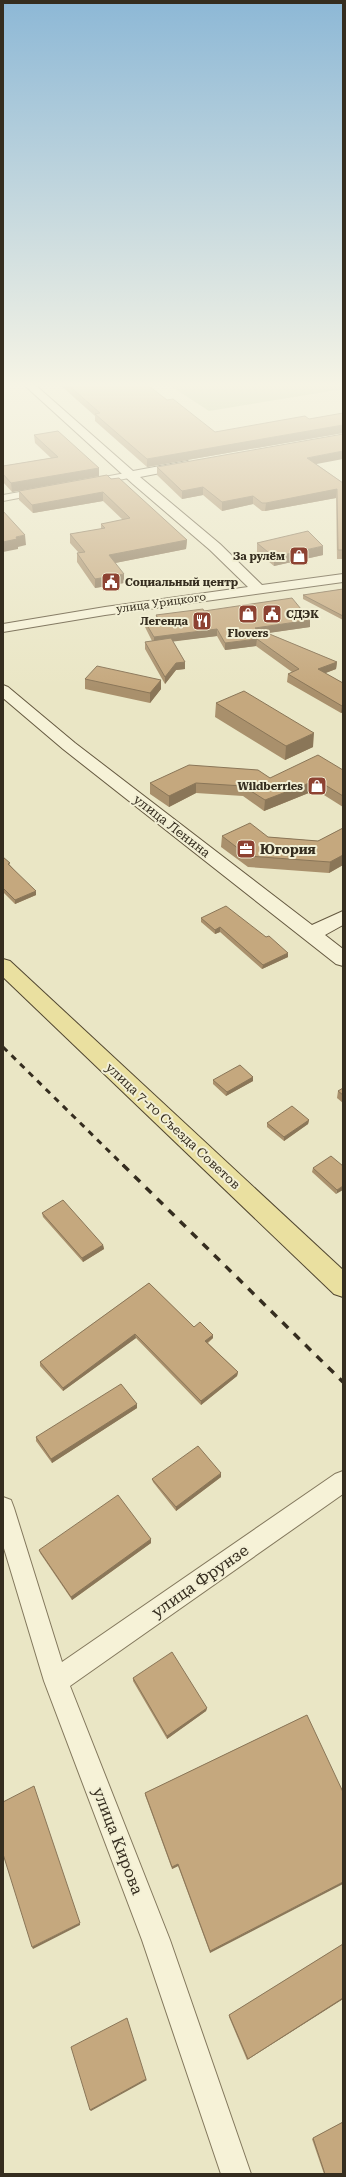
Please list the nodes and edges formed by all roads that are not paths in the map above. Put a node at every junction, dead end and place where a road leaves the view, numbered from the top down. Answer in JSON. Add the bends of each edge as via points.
{"nodes":[{"id":1,"x":142,"y":485,"type":"edge"},
{"id":2,"x":52,"y":490,"type":"edge"},
{"id":3,"x":3,"y":498,"type":"edge"},
{"id":4,"x":343,"y":578,"type":"edge"},
{"id":5,"x":258,"y":589,"type":"junction"},
{"id":6,"x":3,"y":628,"type":"edge"},
{"id":7,"x":3,"y":690,"type":"edge"},
{"id":8,"x":343,"y":917,"type":"edge"},
{"id":9,"x":311,"y":934,"type":"junction"},
{"id":10,"x":343,"y":959,"type":"edge"},
{"id":11,"x":3,"y":966,"type":"edge"},
{"id":12,"x":343,"y":1286,"type":"edge"},
{"id":13,"x":343,"y":1481,"type":"edge"},
{"id":14,"x":3,"y":1508,"type":"edge"},
{"id":15,"x":56,"y":1681,"type":"junction"},
{"id":16,"x":236,"y":2174,"type":"edge"}],
"edges":[{"from":1,"to":5,"type":"street","via":[[215,547]]},
{"from":2,"to":3,"type":"street"},
{"from":4,"to":5,"type":"street","name":"улица Урицкого"},
{"from":5,"to":6,"type":"street","name":"улица Урицкого"},
{"from":7,"to":9,"type":"street","name":"улица Ленина","via":[[69,746]]},
{"from":8,"to":9,"type":"street"},
{"from":9,"to":10,"type":"street","name":"улица Ленина"},
{"from":11,"to":12,"type":"main road","name":"улица 7-го Съезда Советов"},
{"from":13,"to":15,"type":"street","name":"улица Фрунзе"},
{"from":14,"to":15,"type":"street","name":"улица Кирова"},
{"from":15,"to":16,"type":"street","name":"улица Кирова","via":[[156,1940]]}]}
